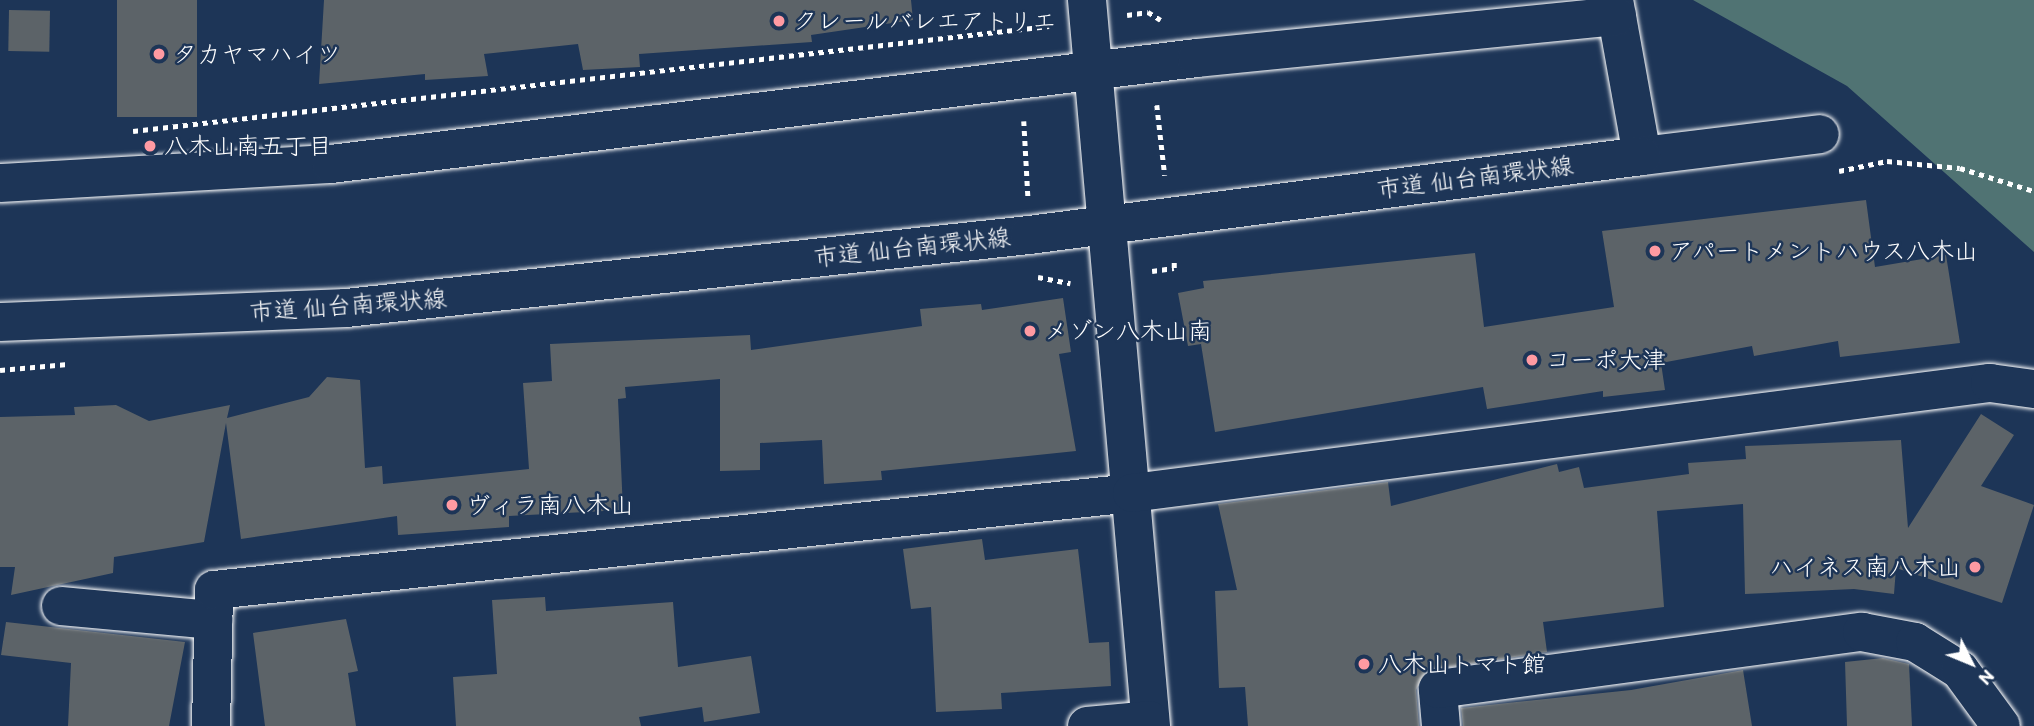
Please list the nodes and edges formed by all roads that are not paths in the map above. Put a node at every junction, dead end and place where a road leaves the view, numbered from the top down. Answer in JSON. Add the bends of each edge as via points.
{"nodes":[{"id":1,"x":1616,"y":8,"type":"edge"},
{"id":2,"x":1088,"y":11,"type":"edge"},
{"id":3,"x":1094,"y":73,"type":"junction"},
{"id":4,"x":1820,"y":134,"type":"dead end"},
{"id":5,"x":1642,"y":156,"type":"junction"},
{"id":6,"x":0,"y":183,"type":"edge"},
{"id":7,"x":1108,"y":224,"type":"junction"},
{"id":8,"x":0,"y":323,"type":"edge"},
{"id":9,"x":2034,"y":389,"type":"edge"},
{"id":10,"x":1132,"y":493,"type":"junction"},
{"id":11,"x":61,"y":606,"type":"dead end"},
{"id":12,"x":213,"y":620,"type":"junction"},
{"id":13,"x":1151,"y":723,"type":"edge"},
{"id":14,"x":211,"y":726,"type":"edge"},
{"id":15,"x":1087,"y":726,"type":"edge"},
{"id":16,"x":1441,"y":726,"type":"edge"},
{"id":17,"x":2001,"y":726,"type":"edge"}],
"edges":[{"from":1,"to":3,"type":"street"},
{"from":1,"to":5,"type":"street"},
{"from":2,"to":3,"type":"street"},
{"from":3,"to":6,"type":"street","via":[[331,164]]},
{"from":3,"to":7,"type":"street"},
{"from":4,"to":5,"type":"street","name":"市道 仙台南環状線"},
{"from":5,"to":7,"type":"street","name":"市道 仙台南環状線"},
{"from":7,"to":8,"type":"street","name":"市道 仙台南環状線","via":[[346,308]]},
{"from":7,"to":10,"type":"street"},
{"from":9,"to":10,"type":"street","via":[[1990,383]]},
{"from":10,"to":12,"type":"street","via":[[214,590]]},
{"from":10,"to":13,"type":"street"},
{"from":11,"to":12,"type":"street"},
{"from":12,"to":14,"type":"street"},
{"from":13,"to":15,"type":"street"},
{"from":16,"to":17,"type":"street","via":[[1438,689],[1862,632],[1915,642],[1960,670]]}]}
